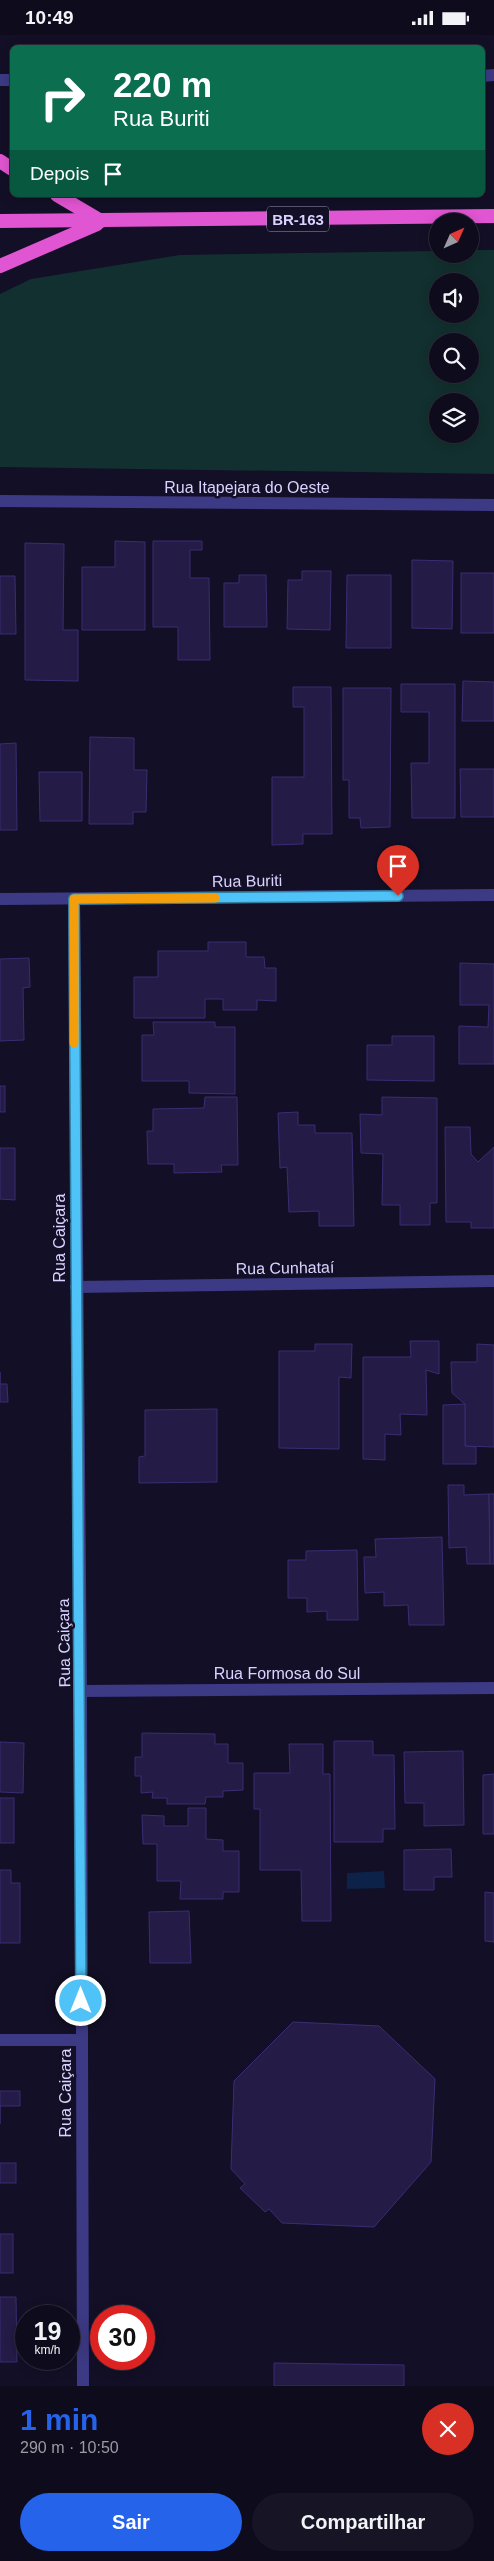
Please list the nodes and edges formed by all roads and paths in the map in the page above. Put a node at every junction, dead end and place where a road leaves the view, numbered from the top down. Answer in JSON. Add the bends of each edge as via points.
{"nodes":[{"id":1,"x":60,"y":197,"type":"edge"},
{"id":2,"x":494,"y":217,"type":"edge"},
{"id":3,"x":0,"y":221,"type":"edge"},
{"id":4,"x":102,"y":222,"type":"junction"},
{"id":5,"x":0,"y":266,"type":"edge"},
{"id":6,"x":0,"y":501,"type":"edge"},
{"id":7,"x":494,"y":505,"type":"edge"},
{"id":8,"x":494,"y":895,"type":"edge"},
{"id":9,"x":0,"y":899,"type":"edge"},
{"id":10,"x":74,"y":899,"type":"junction"},
{"id":11,"x":494,"y":1281,"type":"edge"},
{"id":12,"x":76,"y":1287,"type":"junction"},
{"id":13,"x":494,"y":1688,"type":"edge"},
{"id":14,"x":81,"y":1691,"type":"junction"},
{"id":15,"x":0,"y":2040,"type":"edge"},
{"id":16,"x":81,"y":2040,"type":"junction"},
{"id":17,"x":83,"y":2386,"type":"edge"}],
"edges":[{"from":1,"to":4,"type":"highway"},
{"from":2,"to":4,"type":"highway","number":"BR-163"},
{"from":3,"to":4,"type":"highway","number":"BR-163"},
{"from":4,"to":5,"type":"highway"},
{"from":6,"to":7,"type":"street","name":"Rua Itapejara do Oeste"},
{"from":8,"to":10,"type":"street","name":"Rua Buriti"},
{"from":9,"to":10,"type":"street","name":"Rua Buriti"},
{"from":10,"to":12,"type":"street","name":"Rua Caiçara"},
{"from":11,"to":12,"type":"street","name":"Rua Cunhataí"},
{"from":12,"to":14,"type":"street","name":"Rua Caiçara"},
{"from":13,"to":14,"type":"street","name":"Rua Formosa do Sul"},
{"from":14,"to":16,"type":"street","name":"Rua Caiçara"},
{"from":15,"to":16,"type":"street"},
{"from":16,"to":17,"type":"street","name":"Rua Caiçara"}]}
